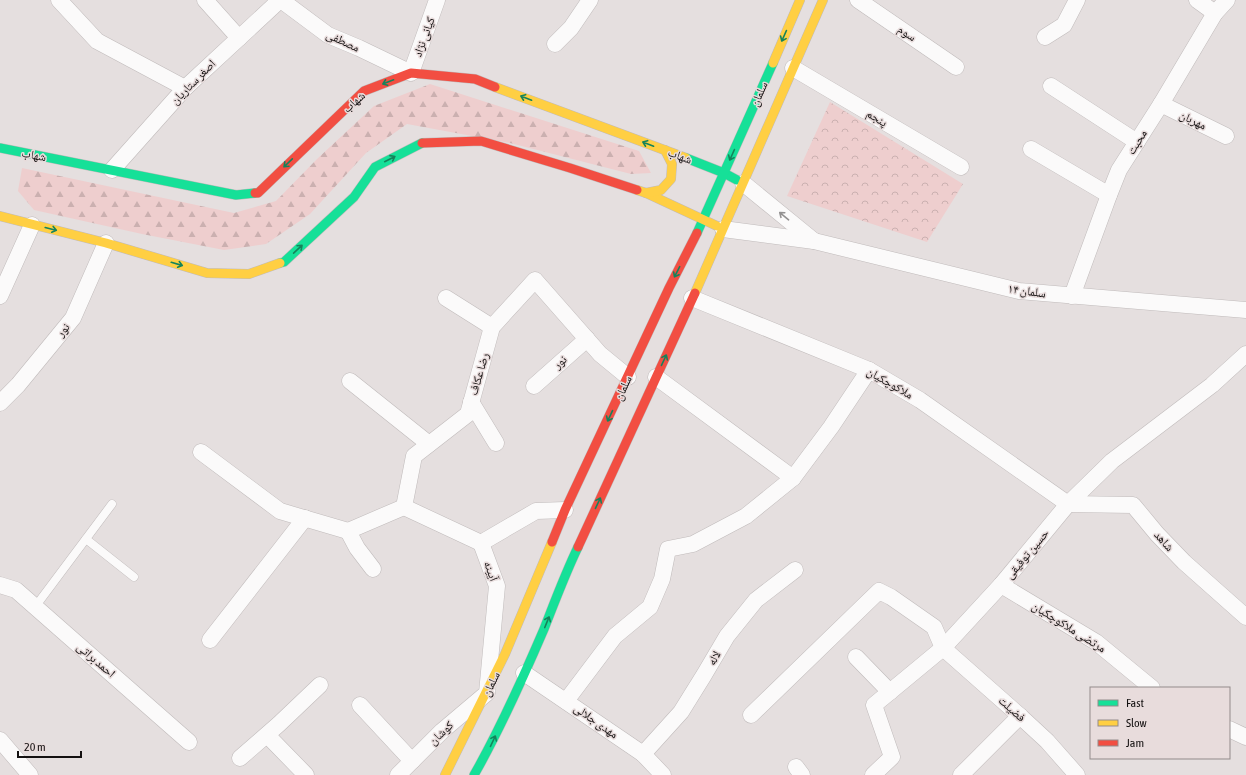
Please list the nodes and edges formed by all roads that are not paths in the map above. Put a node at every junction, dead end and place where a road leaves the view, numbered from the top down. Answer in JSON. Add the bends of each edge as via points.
{"nodes":[{"id":1,"x":59,"y":0,"type":"edge"},
{"id":2,"x":205,"y":0,"type":"edge"},
{"id":3,"x":281,"y":0,"type":"edge"},
{"id":4,"x":437,"y":0,"type":"edge"},
{"id":5,"x":590,"y":0,"type":"edge"},
{"id":6,"x":800,"y":0,"type":"edge"},
{"id":7,"x":823,"y":0,"type":"edge"},
{"id":8,"x":858,"y":0,"type":"edge"},
{"id":9,"x":1077,"y":0,"type":"edge"},
{"id":10,"x":1197,"y":0,"type":"edge"},
{"id":11,"x":1227,"y":0,"type":"edge"},
{"id":12,"x":1215,"y":13,"type":"junction"},
{"id":13,"x":1045,"y":37,"type":"dead end"},
{"id":14,"x":239,"y":38,"type":"junction"},
{"id":15,"x":555,"y":44,"type":"dead end"},
{"id":16,"x":956,"y":67,"type":"dead end"},
{"id":17,"x":793,"y":68,"type":"junction"},
{"id":18,"x":411,"y":73,"type":"junction"},
{"id":19,"x":1051,"y":86,"type":"dead end"},
{"id":20,"x":185,"y":88,"type":"junction"},
{"id":21,"x":1161,"y":104,"type":"junction"},
{"id":22,"x":1226,"y":136,"type":"dead end"},
{"id":23,"x":1137,"y":142,"type":"junction"},
{"id":24,"x":0,"y":148,"type":"edge"},
{"id":25,"x":1031,"y":149,"type":"dead end"},
{"id":26,"x":13,"y":150,"type":"junction"},
{"id":27,"x":665,"y":150,"type":"junction"},
{"id":28,"x":0,"y":156,"type":"edge"},
{"id":29,"x":961,"y":167,"type":"dead end"},
{"id":30,"x":112,"y":170,"type":"junction"},
{"id":31,"x":724,"y":173,"type":"junction"},
{"id":32,"x":743,"y":183,"type":"junction"},
{"id":33,"x":646,"y":193,"type":"junction"},
{"id":34,"x":1109,"y":195,"type":"junction"},
{"id":35,"x":0,"y":216,"type":"edge"},
{"id":36,"x":704,"y":219,"type":"junction"},
{"id":37,"x":32,"y":225,"type":"junction"},
{"id":38,"x":723,"y":229,"type":"junction"},
{"id":39,"x":814,"y":241,"type":"junction"},
{"id":40,"x":106,"y":243,"type":"junction"},
{"id":41,"x":0,"y":296,"type":"edge"},
{"id":42,"x":1072,"y":296,"type":"junction"},
{"id":43,"x":446,"y":298,"type":"dead end"},
{"id":44,"x":692,"y":298,"type":"junction"},
{"id":45,"x":1246,"y":310,"type":"edge"},
{"id":46,"x":492,"y":327,"type":"junction"},
{"id":47,"x":587,"y":339,"type":"junction"},
{"id":48,"x":1246,"y":354,"type":"edge"},
{"id":49,"x":869,"y":370,"type":"junction"},
{"id":50,"x":628,"y":377,"type":"junction"},
{"id":51,"x":656,"y":377,"type":"junction"},
{"id":52,"x":350,"y":381,"type":"dead end"},
{"id":53,"x":534,"y":386,"type":"dead end"},
{"id":54,"x":471,"y":402,"type":"junction"},
{"id":55,"x":0,"y":403,"type":"edge"},
{"id":56,"x":496,"y":443,"type":"dead end"},
{"id":57,"x":429,"y":444,"type":"junction"},
{"id":58,"x":201,"y":452,"type":"dead end"},
{"id":59,"x":793,"y":478,"type":"junction"},
{"id":60,"x":112,"y":504,"type":"dead end"},
{"id":61,"x":1068,"y":504,"type":"junction"},
{"id":62,"x":404,"y":506,"type":"junction"},
{"id":63,"x":565,"y":510,"type":"junction"},
{"id":64,"x":305,"y":518,"type":"junction"},
{"id":65,"x":348,"y":531,"type":"junction"},
{"id":66,"x":86,"y":539,"type":"junction"},
{"id":67,"x":481,"y":543,"type":"junction"},
{"id":68,"x":373,"y":570,"type":"dead end"},
{"id":69,"x":795,"y":570,"type":"dead end"},
{"id":70,"x":134,"y":577,"type":"dead end"},
{"id":71,"x":0,"y":585,"type":"edge"},
{"id":72,"x":1001,"y":585,"type":"junction"},
{"id":73,"x":35,"y":607,"type":"junction"},
{"id":74,"x":1246,"y":617,"type":"edge"},
{"id":75,"x":210,"y":640,"type":"dead end"},
{"id":76,"x":943,"y":648,"type":"junction"},
{"id":77,"x":856,"y":657,"type":"dead end"},
{"id":78,"x":524,"y":673,"type":"junction"},
{"id":79,"x":320,"y":685,"type":"dead end"},
{"id":80,"x":1151,"y":687,"type":"edge"},
{"id":81,"x":890,"y":692,"type":"junction"},
{"id":82,"x":487,"y":693,"type":"junction"},
{"id":83,"x":566,"y":701,"type":"junction"},
{"id":84,"x":360,"y":705,"type":"dead end"},
{"id":85,"x":751,"y":715,"type":"dead end"},
{"id":86,"x":1020,"y":716,"type":"junction"},
{"id":87,"x":1230,"y":729,"type":"edge"},
{"id":88,"x":267,"y":735,"type":"junction"},
{"id":89,"x":1246,"y":737,"type":"edge"},
{"id":90,"x":0,"y":740,"type":"edge"},
{"id":91,"x":189,"y":742,"type":"dead end"},
{"id":92,"x":643,"y":754,"type":"junction"},
{"id":93,"x":240,"y":758,"type":"dead end"},
{"id":94,"x":412,"y":761,"type":"junction"},
{"id":95,"x":30,"y":775,"type":"edge"},
{"id":96,"x":306,"y":775,"type":"edge"},
{"id":97,"x":398,"y":775,"type":"edge"},
{"id":98,"x":445,"y":775,"type":"edge"},
{"id":99,"x":474,"y":775,"type":"edge"},
{"id":100,"x":663,"y":775,"type":"edge"},
{"id":101,"x":873,"y":775,"type":"edge"},
{"id":102,"x":962,"y":775,"type":"edge"},
{"id":103,"x":1077,"y":775,"type":"edge"}],
"edges":[{"from":1,"to":20,"type":"street","via":[[97,41]]},
{"from":2,"to":14,"type":"street"},
{"from":3,"to":14,"type":"street","name":"اصغر ستاریان"},
{"from":3,"to":18,"type":"street","name":"مصطفی","via":[[328,35]]},
{"from":4,"to":18,"type":"street","name":"کیانی نژاد"},
{"from":5,"to":15,"type":"street","via":[[571,28]]},
{"from":6,"to":31,"type":"main road","name":"سلمان","one_way":true},
{"from":7,"to":17,"type":"main road","name":"سلمان"},
{"from":8,"to":16,"type":"street","name":"سوم"},
{"from":9,"to":13,"type":"street","via":[[1064,24]]},
{"from":10,"to":12,"type":"street"},
{"from":11,"to":12,"type":"street","name":"محبت"},
{"from":12,"to":21,"type":"street","name":"محبت"},
{"from":14,"to":20,"type":"street","name":"اصغر ستاریان"},
{"from":17,"to":29,"type":"street","name":"پنجم"},
{"from":17,"to":32,"type":"main road","name":"سلمان"},
{"from":27,"to":18,"type":"main road","name":"شهاب","one_way":true,"via":[[475,79]]},
{"from":18,"to":30,"type":"main road","name":"شهاب","one_way":true,"via":[[364,91],[258,193],[236,195]]},
{"from":19,"to":23,"type":"street"},
{"from":20,"to":30,"type":"street","name":"اصغر ستاریان"},
{"from":21,"to":22,"type":"street","name":"مهربان"},
{"from":21,"to":23,"type":"street","name":"محبت"},
{"from":23,"to":34,"type":"street","name":"محبت"},
{"from":24,"to":26,"type":"main road","name":"شهاب"},
{"from":25,"to":34,"type":"street"},
{"from":26,"to":28,"type":"main road"},
{"from":26,"to":30,"type":"main road","name":"شهاب"},
{"from":27,"to":31,"type":"main road","name":"شهاب"},
{"from":27,"to":33,"type":"main road","via":[[672,164],[671,179],[661,190]]},
{"from":31,"to":32,"type":"main road","name":"شهاب"},
{"from":31,"to":36,"type":"main road","name":"سلمان"},
{"from":32,"to":38,"type":"main road","name":"سلمان"},
{"from":39,"to":32,"type":"street","name":"سلمان ۱۴","one_way":true},
{"from":33,"to":36,"type":"main road"},
{"from":40,"to":33,"type":"main road","one_way":true,"via":[[207,273],[249,274],[284,262],[354,197],[375,167],[422,143],[481,141]]},
{"from":34,"to":42,"type":"street","name":"محبت"},
{"from":35,"to":37,"type":"main road"},
{"from":36,"to":38,"type":"main road"},
{"from":36,"to":50,"type":"main road","name":"سلمان","one_way":true},
{"from":37,"to":40,"type":"main road","one_way":true},
{"from":37,"to":41,"type":"street"},
{"from":38,"to":39,"type":"street","name":"سلمان ۱۴"},
{"from":38,"to":44,"type":"main road","name":"سلمان"},
{"from":39,"to":42,"type":"street","name":"سلمان ۱۴","via":[[1019,291]]},
{"from":40,"to":55,"type":"street","name":"نور","via":[[73,318]]},
{"from":42,"to":45,"type":"street","name":"سلمان ۱۴"},
{"from":43,"to":46,"type":"street"},
{"from":44,"to":49,"type":"street","name":"ملاکوچکیان"},
{"from":51,"to":44,"type":"main road","name":"سلمان","one_way":true},
{"from":46,"to":47,"type":"street","name":"رضا عکاف","via":[[535,280]]},
{"from":46,"to":54,"type":"street","name":"رضا عکاف"},
{"from":47,"to":50,"type":"street","name":"رضا عکاف","via":[[600,354]]},
{"from":47,"to":53,"type":"street","name":"نور"},
{"from":48,"to":61,"type":"street","name":"حسین توفیقی","via":[[1212,385],[1112,462]]},
{"from":49,"to":59,"type":"street"},
{"from":49,"to":61,"type":"street","name":"ملاکوچکیان","via":[[920,400]]},
{"from":50,"to":63,"type":"main road","name":"سلمان","one_way":true},
{"from":51,"to":59,"type":"street"},
{"from":78,"to":51,"type":"main road","name":"سلمان","one_way":true,"via":[[564,577]]},
{"from":52,"to":57,"type":"street"},
{"from":54,"to":56,"type":"street"},
{"from":54,"to":57,"type":"street","name":"رضا عکاف","via":[[468,414]]},
{"from":57,"to":62,"type":"street","name":"رضا عکاف","via":[[414,456]]},
{"from":58,"to":64,"type":"street","via":[[280,511]]},
{"from":59,"to":83,"type":"street","via":[[746,516],[692,544],[668,549],[662,579],[650,607],[615,636]]},
{"from":60,"to":66,"type":"lane"},
{"from":61,"to":72,"type":"street","name":"حسین توفیقی"},
{"from":61,"to":74,"type":"street","name":"شاهد","via":[[1133,505],[1184,562]]},
{"from":62,"to":65,"type":"street"},
{"from":62,"to":67,"type":"street"},
{"from":63,"to":67,"type":"street","via":[[536,511]]},
{"from":63,"to":82,"type":"main road","name":"سلمان"},
{"from":64,"to":65,"type":"street"},
{"from":64,"to":75,"type":"street"},
{"from":65,"to":68,"type":"street","via":[[356,548]]},
{"from":66,"to":70,"type":"lane"},
{"from":66,"to":73,"type":"lane"},
{"from":67,"to":82,"type":"street","name":"آیینه","via":[[497,586]]},
{"from":69,"to":92,"type":"street","name":"لاله","via":[[756,600],[727,636],[681,712]]},
{"from":71,"to":73,"type":"street","name":"احمد براتی","via":[[16,590]]},
{"from":72,"to":76,"type":"street","name":"حسین توفیقی"},
{"from":72,"to":80,"type":"street","name":"مرتضی ملاکوچکیان","via":[[1096,642]]},
{"from":73,"to":91,"type":"street","name":"احمد براتی"},
{"from":76,"to":81,"type":"street","name":"حسین توفیقی"},
{"from":76,"to":85,"type":"street","via":[[934,628],[879,591]]},
{"from":76,"to":86,"type":"street","name":"فضیلت"},
{"from":77,"to":81,"type":"street"},
{"from":78,"to":83,"type":"street","name":"مهدی جلالی"},
{"from":99,"to":78,"type":"main road","name":"سلمان","one_way":true,"via":[[491,745]]},
{"from":79,"to":88,"type":"street"},
{"from":81,"to":101,"type":"street","name":"حسین توفیقی","via":[[874,706],[892,757]]},
{"from":82,"to":94,"type":"street","name":"کوشان","via":[[442,731]]},
{"from":82,"to":98,"type":"main road","name":"سلمان"},
{"from":83,"to":92,"type":"street","name":"مهدی جلالی"},
{"from":84,"to":94,"type":"street"},
{"from":86,"to":102,"type":"street"},
{"from":86,"to":103,"type":"street","name":"فضیلت","via":[[1047,741]]},
{"from":87,"to":89,"type":"street"},
{"from":88,"to":93,"type":"street"},
{"from":88,"to":96,"type":"street"},
{"from":90,"to":95,"type":"street"},
{"from":92,"to":100,"type":"street","name":"مهدی جلالی"},
{"from":94,"to":97,"type":"street","name":"کوشان"}]}
